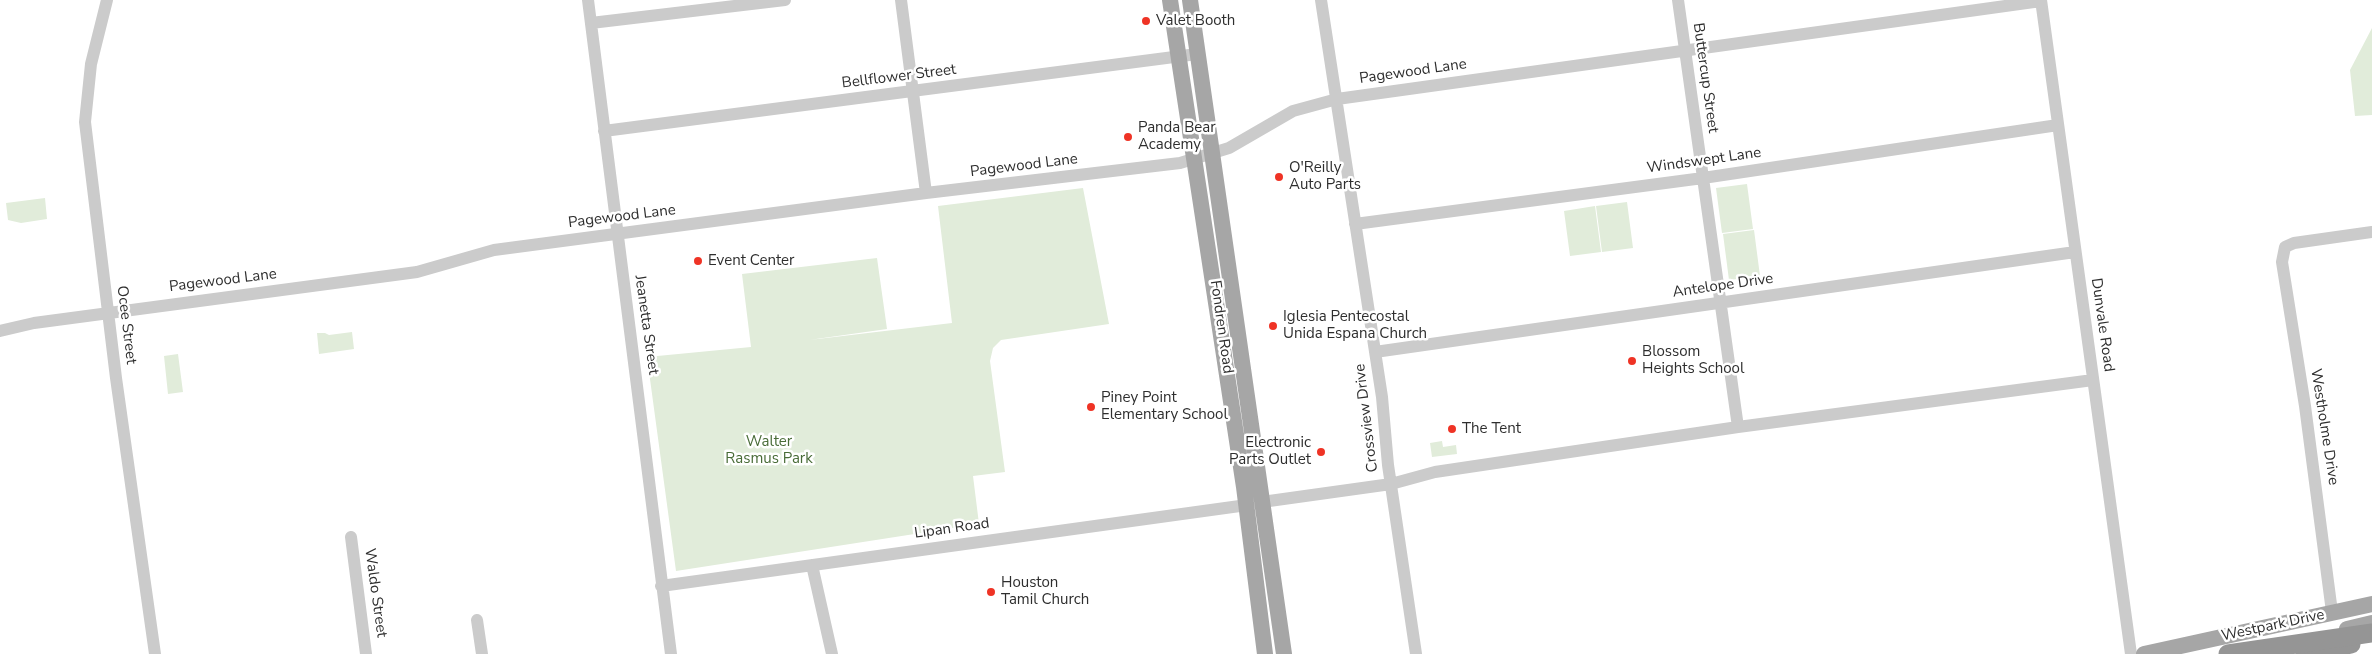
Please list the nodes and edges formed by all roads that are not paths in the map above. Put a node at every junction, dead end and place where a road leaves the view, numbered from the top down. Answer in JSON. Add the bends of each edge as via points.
{"nodes":[{"id":1,"x":106,"y":0,"type":"edge"},
{"id":2,"x":588,"y":0,"type":"edge"},
{"id":3,"x":785,"y":0,"type":"edge"},
{"id":4,"x":901,"y":0,"type":"edge"},
{"id":5,"x":1170,"y":0,"type":"edge"},
{"id":6,"x":1190,"y":0,"type":"edge"},
{"id":7,"x":1321,"y":0,"type":"edge"},
{"id":8,"x":1678,"y":0,"type":"edge"},
{"id":9,"x":2041,"y":1,"type":"edge"},
{"id":10,"x":591,"y":23,"type":"junction"},
{"id":11,"x":1685,"y":52,"type":"junction"},
{"id":12,"x":1197,"y":54,"type":"junction"},
{"id":13,"x":1178,"y":56,"type":"junction"},
{"id":14,"x":913,"y":92,"type":"junction"},
{"id":15,"x":1338,"y":99,"type":"junction"},
{"id":16,"x":2058,"y":125,"type":"junction"},
{"id":17,"x":604,"y":131,"type":"junction"},
{"id":18,"x":1211,"y":154,"type":"junction"},
{"id":19,"x":1194,"y":159,"type":"junction"},
{"id":20,"x":1703,"y":178,"type":"junction"},
{"id":21,"x":926,"y":193,"type":"junction"},
{"id":22,"x":1355,"y":224,"type":"junction"},
{"id":23,"x":2372,"y":232,"type":"edge"},
{"id":24,"x":618,"y":234,"type":"junction"},
{"id":25,"x":2075,"y":252,"type":"junction"},
{"id":26,"x":1230,"y":271,"type":"junction"},
{"id":27,"x":1213,"y":272,"type":"junction"},
{"id":28,"x":1721,"y":303,"type":"junction"},
{"id":29,"x":108,"y":312,"type":"junction"},
{"id":30,"x":0,"y":330,"type":"edge"},
{"id":31,"x":1375,"y":352,"type":"junction"},
{"id":32,"x":2093,"y":380,"type":"junction"},
{"id":33,"x":1245,"y":381,"type":"junction"},
{"id":34,"x":1229,"y":382,"type":"junction"},
{"id":35,"x":1738,"y":427,"type":"junction"},
{"id":36,"x":1391,"y":484,"type":"junction"},
{"id":37,"x":1254,"y":503,"type":"junction"},
{"id":38,"x":351,"y":537,"type":"dead end"},
{"id":39,"x":812,"y":565,"type":"junction"},
{"id":40,"x":661,"y":586,"type":"junction"},
{"id":41,"x":2372,"y":604,"type":"edge"},
{"id":42,"x":2332,"y":612,"type":"junction"},
{"id":43,"x":477,"y":620,"type":"dead end"},
{"id":44,"x":2372,"y":623,"type":"edge"},
{"id":45,"x":2372,"y":633,"type":"edge"},
{"id":46,"x":2372,"y":639,"type":"edge"},
{"id":47,"x":1283,"y":650,"type":"edge"},
{"id":48,"x":1264,"y":651,"type":"edge"},
{"id":49,"x":155,"y":654,"type":"edge"},
{"id":50,"x":366,"y":654,"type":"edge"},
{"id":51,"x":482,"y":654,"type":"edge"},
{"id":52,"x":671,"y":654,"type":"edge"},
{"id":53,"x":832,"y":654,"type":"edge"},
{"id":54,"x":1416,"y":654,"type":"edge"},
{"id":55,"x":2131,"y":654,"type":"edge"},
{"id":56,"x":2144,"y":654,"type":"edge"},
{"id":57,"x":2228,"y":654,"type":"edge"},
{"id":58,"x":2235,"y":654,"type":"edge"},
{"id":59,"x":2305,"y":654,"type":"edge"}],
"edges":[{"from":1,"to":29,"type":"street","name":"Ocee Street","via":[[91,64],[85,122]]},
{"from":2,"to":10,"type":"street","name":"Jeanetta Street"},
{"from":3,"to":10,"type":"street"},
{"from":4,"to":14,"type":"street"},
{"from":5,"to":13,"type":"main road","name":"Fondren Road"},
{"from":6,"to":12,"type":"main road","name":"Fondren Road"},
{"from":7,"to":15,"type":"street","name":"Crossview Drive"},
{"from":8,"to":11,"type":"street","name":"Buttercup Street"},
{"from":9,"to":11,"type":"street","name":"Pagewood Lane"},
{"from":9,"to":16,"type":"street","name":"Dunvale Road"},
{"from":10,"to":17,"type":"street","name":"Jeanetta Street"},
{"from":11,"to":15,"type":"street","name":"Pagewood Lane"},
{"from":11,"to":20,"type":"street","name":"Buttercup Street"},
{"from":12,"to":13,"type":"street","name":"Bellflower Street"},
{"from":12,"to":18,"type":"main road","name":"Fondren Road"},
{"from":13,"to":14,"type":"street","name":"Bellflower Street"},
{"from":13,"to":19,"type":"main road","name":"Fondren Road"},
{"from":14,"to":17,"type":"street","name":"Bellflower Street"},
{"from":14,"to":21,"type":"street"},
{"from":15,"to":18,"type":"street","name":"Pagewood Lane","via":[[1293,111],[1229,148]]},
{"from":15,"to":22,"type":"street","name":"Crossview Drive"},
{"from":16,"to":20,"type":"street","name":"Windswept Lane"},
{"from":16,"to":25,"type":"street","name":"Dunvale Road"},
{"from":17,"to":24,"type":"street","name":"Jeanetta Street"},
{"from":18,"to":19,"type":"street","name":"Pagewood Lane"},
{"from":18,"to":26,"type":"main road","name":"Fondren Road"},
{"from":19,"to":21,"type":"street","name":"Pagewood Lane","via":[[1180,164]]},
{"from":19,"to":27,"type":"main road","name":"Fondren Road"},
{"from":20,"to":22,"type":"street","name":"Windswept Lane"},
{"from":20,"to":28,"type":"street","name":"Buttercup Street"},
{"from":21,"to":24,"type":"street","name":"Pagewood Lane"},
{"from":22,"to":31,"type":"street","name":"Crossview Drive"},
{"from":23,"to":42,"type":"street","name":"Westholme Drive","via":[[2294,243],[2285,247],[2282,262]]},
{"from":24,"to":29,"type":"street","name":"Pagewood Lane","via":[[494,250],[417,272]]},
{"from":24,"to":40,"type":"street","name":"Jeanetta Street"},
{"from":25,"to":28,"type":"street","name":"Antelope Drive"},
{"from":25,"to":32,"type":"street","name":"Dunvale Road"},
{"from":26,"to":27,"type":"main road"},
{"from":26,"to":33,"type":"main road","name":"Fondren Road"},
{"from":27,"to":34,"type":"main road","name":"Fondren Road"},
{"from":28,"to":31,"type":"street","name":"Antelope Drive"},
{"from":28,"to":35,"type":"street","name":"Buttercup Street"},
{"from":29,"to":30,"type":"street","name":"Pagewood Lane"},
{"from":29,"to":49,"type":"street","name":"Ocee Street"},
{"from":31,"to":36,"type":"street","name":"Crossview Drive"},
{"from":32,"to":35,"type":"street","name":"Lipan Road"},
{"from":32,"to":55,"type":"street","name":"Dunvale Road"},
{"from":33,"to":34,"type":"main road"},
{"from":33,"to":37,"type":"main road","name":"Fondren Road"},
{"from":34,"to":37,"type":"main road","name":"Fondren Road","via":[[1235,430]]},
{"from":35,"to":36,"type":"street","name":"Lipan Road","via":[[1435,472]]},
{"from":36,"to":37,"type":"street","name":"Lipan Road"},
{"from":36,"to":54,"type":"street","name":"Crossview Drive"},
{"from":37,"to":39,"type":"street","name":"Lipan Road"},
{"from":37,"to":47,"type":"main road","via":[[1259,539],[1271,565]]},
{"from":37,"to":48,"type":"main road","name":"Fondren Road"},
{"from":38,"to":50,"type":"street","name":"Waldo Street"},
{"from":39,"to":40,"type":"street","name":"Lipan Road"},
{"from":39,"to":53,"type":"street"},
{"from":40,"to":52,"type":"street","name":"Jeanetta Street"},
{"from":41,"to":42,"type":"main road","name":"Westpark Drive"},
{"from":42,"to":56,"type":"main road","name":"Westpark Drive"},
{"from":43,"to":51,"type":"street"},
{"from":44,"to":58,"type":"main road","name":"Westpark Drive"},
{"from":45,"to":57,"type":"highway","bridge":true},
{"from":46,"to":59,"type":"highway"},
{"from":47,"to":48,"type":"main road"}]}
